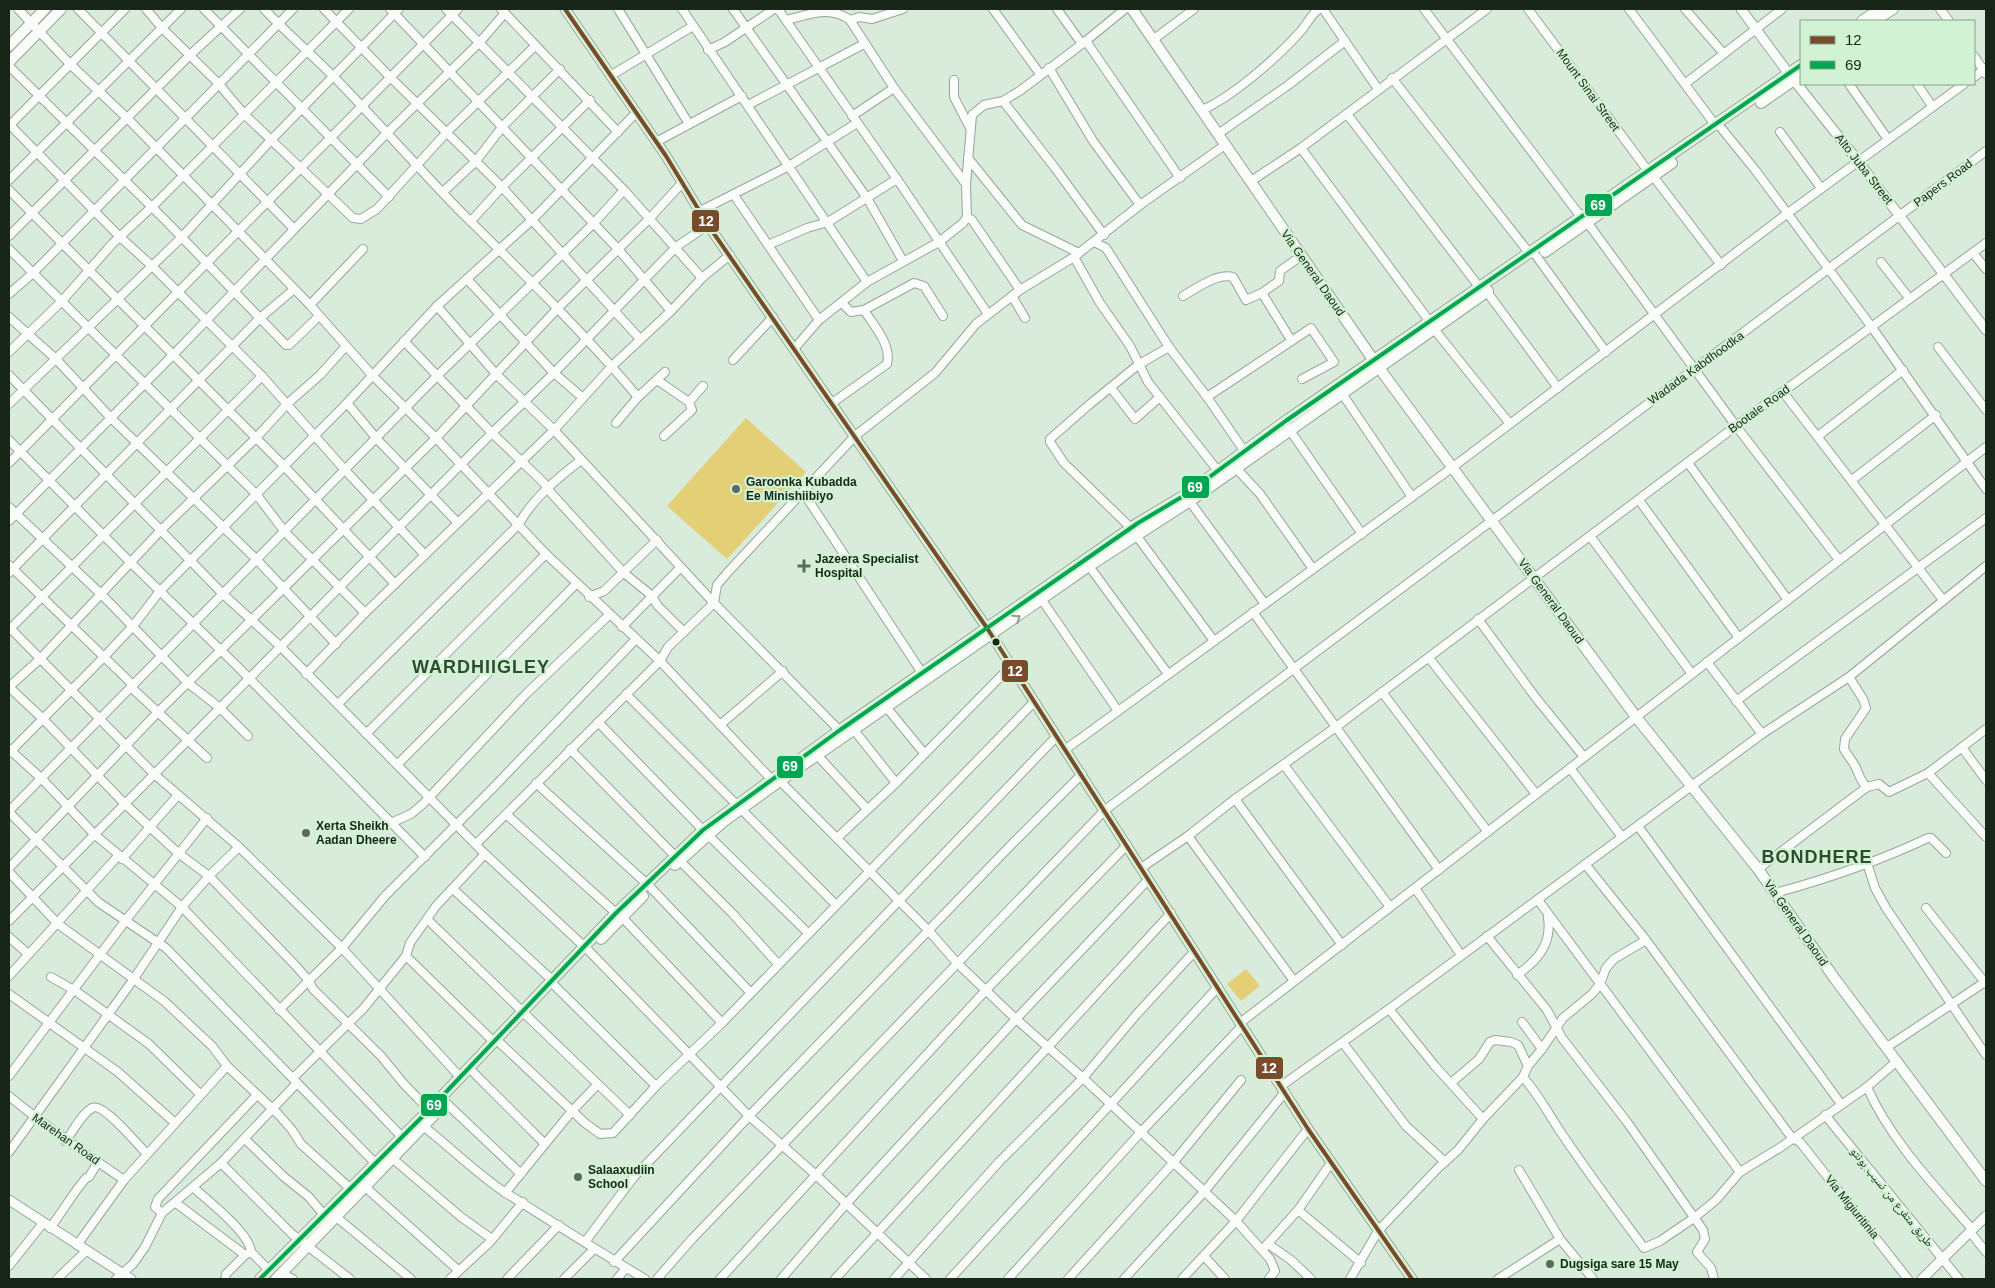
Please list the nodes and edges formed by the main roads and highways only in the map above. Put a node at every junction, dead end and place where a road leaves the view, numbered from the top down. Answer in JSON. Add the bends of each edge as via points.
{"nodes":[{"id":1,"x":45,"y":9,"type":"edge"},
{"id":2,"x":61,"y":9,"type":"edge"},
{"id":3,"x":1132,"y":9,"type":"edge"},
{"id":4,"x":1880,"y":9,"type":"edge"},
{"id":5,"x":1893,"y":9,"type":"edge"},
{"id":6,"x":1868,"y":17,"type":"edge"},
{"id":7,"x":9,"y":46,"type":"edge"},
{"id":8,"x":9,"y":62,"type":"edge"},
{"id":9,"x":1795,"y":76,"type":"edge"},
{"id":10,"x":1377,"y":364,"type":"junction"},
{"id":11,"x":1248,"y":456,"type":"junction"},
{"id":12,"x":1188,"y":498,"type":"junction"},
{"id":13,"x":1133,"y":532,"type":"junction"},
{"id":14,"x":990,"y":632,"type":"junction"},
{"id":15,"x":903,"y":691,"type":"junction"},
{"id":16,"x":846,"y":732,"type":"junction"},
{"id":17,"x":775,"y":780,"type":"junction"},
{"id":18,"x":497,"y":1043,"type":"junction"},
{"id":19,"x":1986,"y":1181,"type":"edge"},
{"id":20,"x":353,"y":1191,"type":"junction"},
{"id":21,"x":303,"y":1243,"type":"junction"},
{"id":22,"x":278,"y":1276,"type":"edge"},
{"id":23,"x":260,"y":1279,"type":"edge"}],
"edges":[{"from":1,"to":7,"type":"main road"},
{"from":2,"to":8,"type":"main road"},
{"from":3,"to":10,"type":"main road","name":"Via General Daoud"},
{"from":4,"to":6,"type":"main road"},
{"from":5,"to":6,"type":"main road"},
{"from":9,"to":10,"type":"main road"},
{"from":10,"to":11,"type":"main road"},
{"from":10,"to":11,"type":"main road","via":[[1288,420]]},
{"from":10,"to":19,"type":"main road","name":"Via General Daoud","via":[[1636,717],[1758,869],[1835,979]]},
{"from":11,"to":12,"type":"main road","via":[[1236,468]]},
{"from":11,"to":12,"type":"main road","via":[[1218,471]]},
{"from":12,"to":13,"type":"main road"},
{"from":13,"to":14,"type":"main road"},
{"from":14,"to":13,"type":"main road","one_way":true,"via":[[1042,600]]},
{"from":14,"to":15,"type":"main road"},
{"from":15,"to":16,"type":"main road"},
{"from":15,"to":16,"type":"main road","via":[[887,708]]},
{"from":16,"to":17,"type":"main road"},
{"from":16,"to":17,"type":"main road","via":[[817,756]]},
{"from":17,"to":18,"type":"main road","via":[[677,858]]},
{"from":18,"to":20,"type":"main road","via":[[460,1077]]},
{"from":18,"to":20,"type":"main road","via":[[392,1158],[364,1186]]},
{"from":20,"to":21,"type":"main road"},
{"from":21,"to":22,"type":"main road"},
{"from":21,"to":23,"type":"main road"}]}
